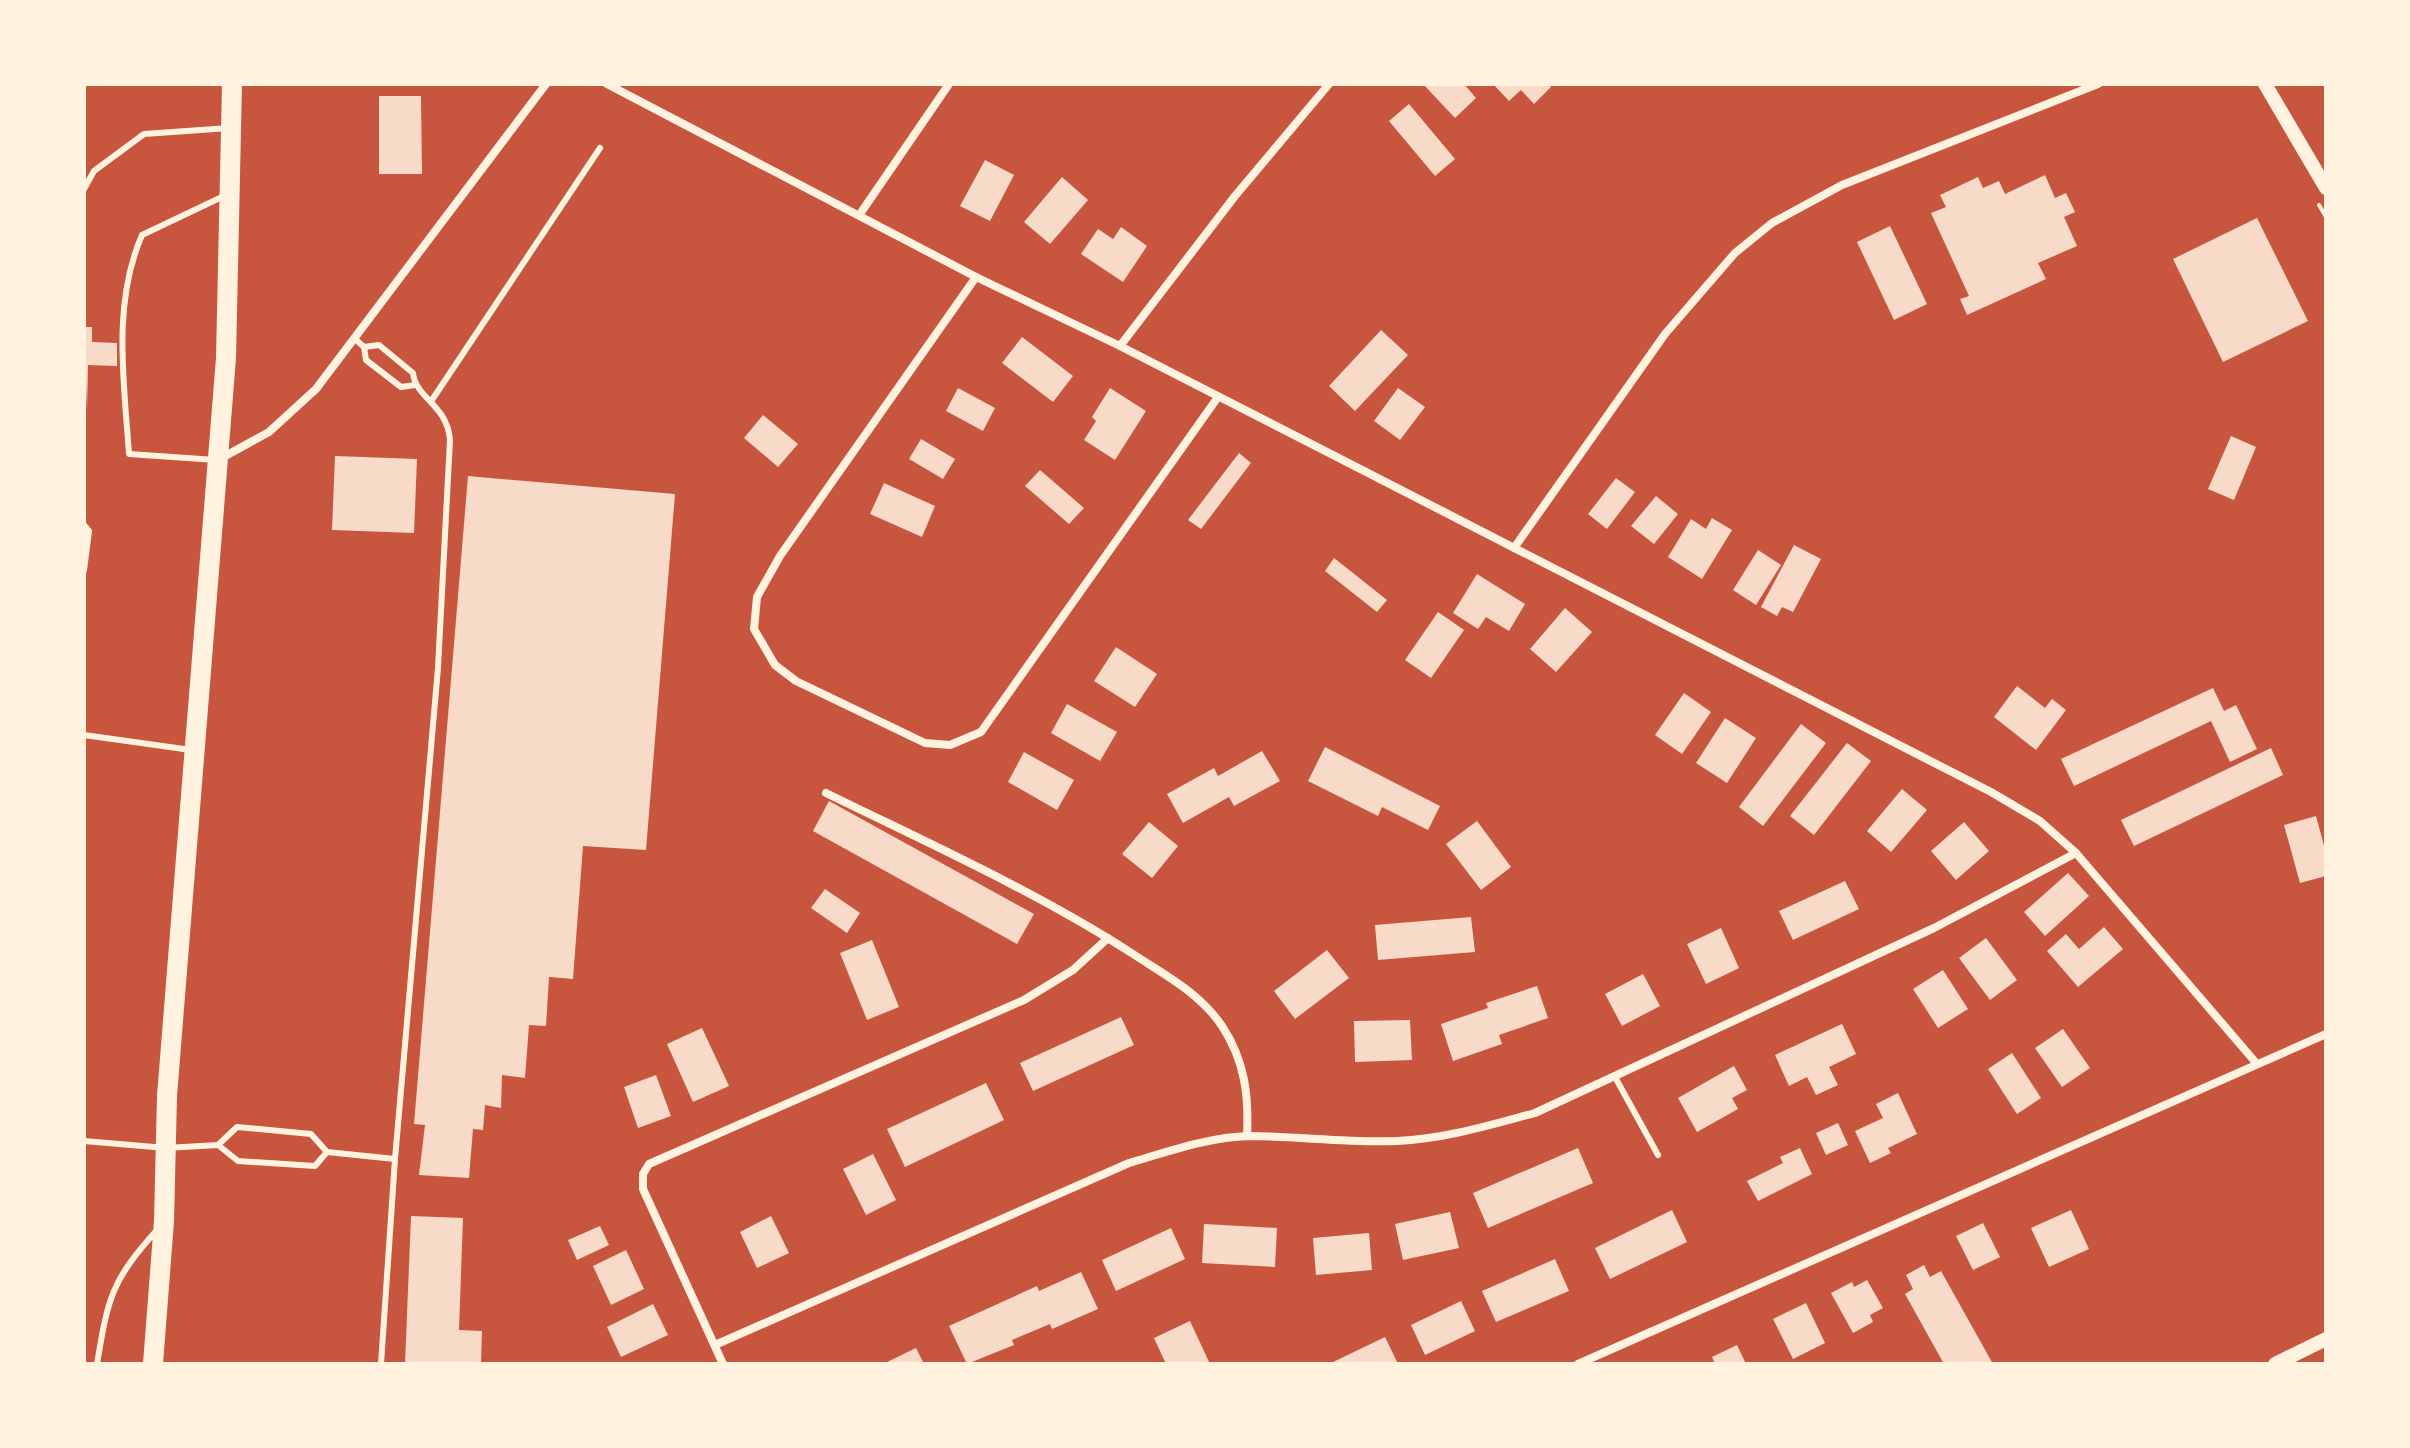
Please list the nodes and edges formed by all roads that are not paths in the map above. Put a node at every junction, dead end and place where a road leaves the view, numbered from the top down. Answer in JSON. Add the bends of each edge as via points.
{"nodes":[{"id":1,"x":232,"y":84,"type":"edge"},
{"id":2,"x":546,"y":84,"type":"edge"},
{"id":3,"x":607,"y":84,"type":"edge"},
{"id":4,"x":949,"y":84,"type":"edge"},
{"id":5,"x":1329,"y":84,"type":"edge"},
{"id":6,"x":2098,"y":84,"type":"edge"},
{"id":7,"x":2265,"y":84,"type":"edge"},
{"id":8,"x":233,"y":128,"type":"junction"},
{"id":9,"x":600,"y":148,"type":"dead end"},
{"id":10,"x":2326,"y":188,"type":"edge"},
{"id":11,"x":84,"y":189,"type":"edge"},
{"id":12,"x":231,"y":193,"type":"junction"},
{"id":13,"x":860,"y":214,"type":"junction"},
{"id":14,"x":976,"y":277,"type":"junction"},
{"id":15,"x":354,"y":338,"type":"junction"},
{"id":16,"x":1120,"y":346,"type":"junction"},
{"id":17,"x":364,"y":347,"type":"junction"},
{"id":18,"x":415,"y":385,"type":"junction"},
{"id":19,"x":1218,"y":397,"type":"junction"},
{"id":20,"x":432,"y":400,"type":"junction"},
{"id":21,"x":217,"y":460,"type":"junction"},
{"id":22,"x":84,"y":525,"type":"edge"},
{"id":23,"x":1514,"y":548,"type":"junction"},
{"id":24,"x":84,"y":570,"type":"edge"},
{"id":25,"x":84,"y":735,"type":"edge"},
{"id":26,"x":194,"y":750,"type":"junction"},
{"id":27,"x":826,"y":793,"type":"dead end"},
{"id":28,"x":2076,"y":853,"type":"junction"},
{"id":29,"x":1108,"y":938,"type":"junction"},
{"id":30,"x":2326,"y":1034,"type":"edge"},
{"id":31,"x":2257,"y":1064,"type":"junction"},
{"id":32,"x":1615,"y":1077,"type":"junction"},
{"id":33,"x":1247,"y":1136,"type":"junction"},
{"id":34,"x":84,"y":1141,"type":"edge"},
{"id":35,"x":218,"y":1145,"type":"junction"},
{"id":36,"x":166,"y":1148,"type":"junction"},
{"id":37,"x":327,"y":1152,"type":"junction"},
{"id":38,"x":1658,"y":1155,"type":"dead end"},
{"id":39,"x":395,"y":1159,"type":"junction"},
{"id":40,"x":164,"y":1221,"type":"junction"},
{"id":41,"x":2326,"y":1339,"type":"edge"},
{"id":42,"x":715,"y":1345,"type":"junction"},
{"id":43,"x":97,"y":1364,"type":"edge"},
{"id":44,"x":153,"y":1364,"type":"edge"},
{"id":45,"x":381,"y":1364,"type":"edge"},
{"id":46,"x":723,"y":1364,"type":"edge"},
{"id":47,"x":1578,"y":1364,"type":"edge"},
{"id":48,"x":2275,"y":1364,"type":"edge"}],
"edges":[{"from":1,"to":8,"type":"main road"},
{"from":2,"to":15,"type":"street"},
{"from":3,"to":13,"type":"street"},
{"from":4,"to":13,"type":"street"},
{"from":5,"to":16,"type":"street"},
{"from":6,"to":23,"type":"street","via":[[1842,185],[1772,223],[1735,253],[1665,334]]},
{"from":7,"to":10,"type":"street"},
{"from":8,"to":11,"type":"lane","via":[[144,134],[94,171]]},
{"from":8,"to":12,"type":"main road"},
{"from":9,"to":20,"type":"lane"},
{"from":12,"to":21,"type":"main road"},
{"from":12,"to":21,"type":"lane","via":[[142,235],[130,262],[121,341],[129,454]]},
{"from":13,"to":14,"type":"street"},
{"from":14,"to":16,"type":"street"},
{"from":14,"to":19,"type":"street","via":[[780,556],[757,597],[754,629],[775,665],[796,681],[925,743],[942,746],[981,732]]},
{"from":15,"to":17,"type":"lane"},
{"from":15,"to":21,"type":"street","via":[[291,413],[269,432]]},
{"from":16,"to":19,"type":"street"},
{"from":17,"to":18,"type":"lane","via":[[379,345],[413,373]]},
{"from":17,"to":18,"type":"lane","via":[[366,360],[401,387]]},
{"from":18,"to":20,"type":"lane"},
{"from":19,"to":23,"type":"street"},
{"from":20,"to":39,"type":"lane","via":[[449,422],[450,440],[438,668]]},
{"from":21,"to":26,"type":"main road"},
{"from":22,"to":24,"type":"lane","via":[[89,531]]},
{"from":23,"to":28,"type":"street","via":[[1991,792],[2040,821]]},
{"from":25,"to":26,"type":"lane"},
{"from":26,"to":36,"type":"main road"},
{"from":27,"to":29,"type":"street","via":[[1062,908]]},
{"from":28,"to":31,"type":"street"},
{"from":28,"to":32,"type":"street","via":[[1934,928]]},
{"from":29,"to":33,"type":"street","via":[[1187,988],[1221,1025],[1243,1070]]},
{"from":29,"to":42,"type":"street","via":[[1073,970],[1024,1000],[659,1158],[643,1174],[643,1189]]},
{"from":30,"to":31,"type":"street"},
{"from":31,"to":47,"type":"street"},
{"from":32,"to":33,"type":"street","via":[[1535,1113],[1464,1132],[1400,1141]]},
{"from":32,"to":38,"type":"lane"},
{"from":33,"to":42,"type":"street","via":[[1129,1163]]},
{"from":34,"to":36,"type":"lane"},
{"from":35,"to":36,"type":"lane"},
{"from":35,"to":37,"type":"lane","via":[[238,1161],[315,1166]]},
{"from":35,"to":37,"type":"lane","via":[[237,1127],[311,1134]]},
{"from":36,"to":40,"type":"main road"},
{"from":37,"to":39,"type":"lane"},
{"from":39,"to":45,"type":"lane"},
{"from":40,"to":43,"type":"lane","via":[[126,1264],[117,1283],[104,1314]]},
{"from":40,"to":44,"type":"main road"},
{"from":41,"to":48,"type":"street"},
{"from":42,"to":46,"type":"street"}]}
